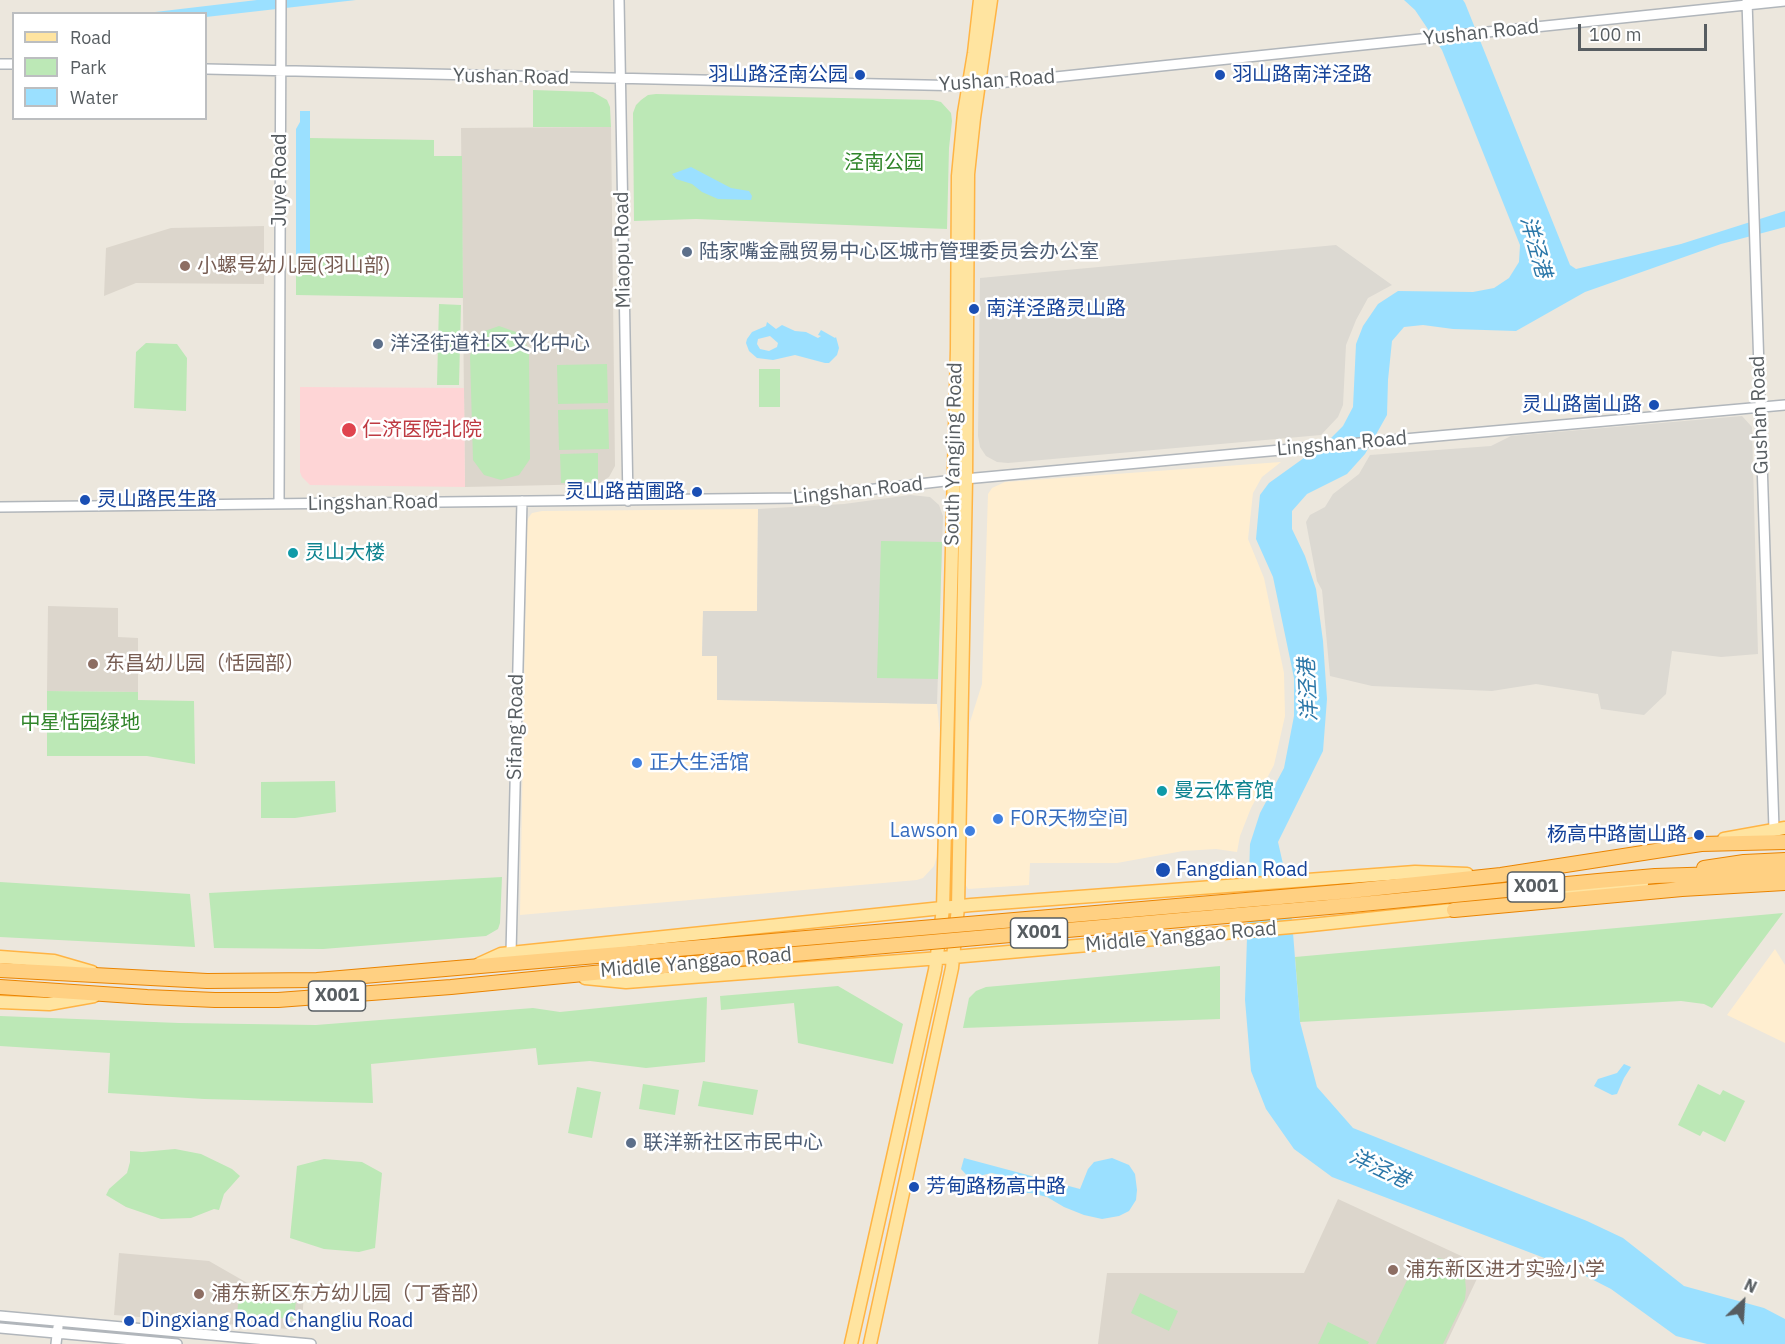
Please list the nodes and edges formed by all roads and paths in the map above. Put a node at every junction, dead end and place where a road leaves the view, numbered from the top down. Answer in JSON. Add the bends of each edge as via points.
{"nodes":[{"id":1,"x":281,"y":0,"type":"edge"},
{"id":2,"x":618,"y":0,"type":"edge"},
{"id":3,"x":980,"y":0,"type":"edge"},
{"id":4,"x":991,"y":0,"type":"edge"},
{"id":5,"x":1785,"y":1,"type":"edge"},
{"id":6,"x":1747,"y":2,"type":"edge"},
{"id":7,"x":207,"y":69,"type":"edge"},
{"id":8,"x":281,"y":72,"type":"junction"},
{"id":9,"x":620,"y":80,"type":"junction"},
{"id":10,"x":974,"y":86,"type":"junction"},
{"id":11,"x":1785,"y":405,"type":"edge"},
{"id":12,"x":1760,"y":407,"type":"junction"},
{"id":13,"x":960,"y":480,"type":"junction"},
{"id":14,"x":522,"y":501,"type":"junction"},
{"id":15,"x":628,"y":501,"type":"junction"},
{"id":16,"x":279,"y":504,"type":"junction"},
{"id":17,"x":0,"y":507,"type":"edge"},
{"id":18,"x":1779,"y":829,"type":"edge"},
{"id":19,"x":1785,"y":842,"type":"edge"},
{"id":20,"x":1701,"y":844,"type":"junction"},
{"id":21,"x":1785,"y":860,"type":"edge"},
{"id":22,"x":1785,"y":872,"type":"edge"},
{"id":23,"x":1721,"y":874,"type":"junction"},
{"id":24,"x":1501,"y":876,"type":"junction"},
{"id":25,"x":1655,"y":876,"type":"junction"},
{"id":26,"x":1785,"y":883,"type":"edge"},
{"id":27,"x":1351,"y":898,"type":"junction"},
{"id":28,"x":958,"y":906,"type":"junction"},
{"id":29,"x":943,"y":909,"type":"junction"},
{"id":30,"x":1454,"y":910,"type":"junction"},
{"id":31,"x":511,"y":953,"type":"junction"},
{"id":32,"x":0,"y":957,"type":"edge"},
{"id":33,"x":953,"y":957,"type":"junction"},
{"id":34,"x":931,"y":959,"type":"junction"},
{"id":35,"x":470,"y":968,"type":"junction"},
{"id":36,"x":0,"y":970,"type":"edge"},
{"id":37,"x":568,"y":976,"type":"junction"},
{"id":38,"x":111,"y":977,"type":"junction"},
{"id":39,"x":0,"y":987,"type":"edge"},
{"id":40,"x":106,"y":994,"type":"junction"},
{"id":41,"x":0,"y":1002,"type":"edge"},
{"id":42,"x":0,"y":1316,"type":"edge"},
{"id":43,"x":59,"y":1322,"type":"junction"},
{"id":44,"x":0,"y":1328,"type":"edge"},
{"id":45,"x":57,"y":1333,"type":"junction"},
{"id":46,"x":56,"y":1344,"type":"edge"},
{"id":47,"x":177,"y":1344,"type":"edge"},
{"id":48,"x":311,"y":1344,"type":"edge"},
{"id":49,"x":851,"y":1344,"type":"edge"},
{"id":50,"x":870,"y":1344,"type":"edge"}],
"edges":[{"from":1,"to":8,"type":"street","name":"Juye Road"},
{"from":2,"to":9,"type":"street","name":"Miaopu Road"},
{"from":3,"to":10,"type":"main road","name":"South Yangjing Road"},
{"from":4,"to":10,"type":"main road","name":"South Yangjing Road"},
{"from":5,"to":6,"type":"street","name":"Yushan Road"},
{"from":6,"to":10,"type":"street","name":"Yushan Road"},
{"from":6,"to":12,"type":"street","name":"Gushan Road"},
{"from":7,"to":8,"type":"street","name":"Yushan Road"},
{"from":8,"to":9,"type":"street","name":"Yushan Road"},
{"from":8,"to":16,"type":"street","name":"Juye Road"},
{"from":9,"to":10,"type":"street","name":"Yushan Road"},
{"from":9,"to":15,"type":"street","name":"Miaopu Road"},
{"from":10,"to":13,"type":"main road","name":"South Yangjing Road","via":[[960,144],[958,187]]},
{"from":11,"to":12,"type":"street","name":"Lingshan Road"},
{"from":12,"to":13,"type":"street","name":"Lingshan Road"},
{"from":12,"to":18,"type":"street","name":"Gushan Road"},
{"from":13,"to":15,"type":"street","name":"Lingshan Road","via":[[796,498]]},
{"from":13,"to":28,"type":"main road","name":"South Yangjing Road"},
{"from":13,"to":29,"type":"main road","name":"South Yangjing Road"},
{"from":14,"to":15,"type":"street","name":"Lingshan Road"},
{"from":14,"to":16,"type":"street","name":"Lingshan Road"},
{"from":14,"to":31,"type":"street","name":"Sifang Road"},
{"from":16,"to":17,"type":"street","name":"Lingshan Road"},
{"from":18,"to":20,"type":"main road"},
{"from":19,"to":20,"type":"highway","name":"Middle Yanggao Road","number":"X001"},
{"from":20,"to":24,"type":"highway","name":"Middle Yanggao Road","number":"X001"},
{"from":21,"to":25,"type":"highway","via":[[1744,862]]},
{"from":22,"to":23,"type":"highway","name":"Middle Yanggao Road","number":"X001"},
{"from":23,"to":25,"type":"highway","name":"Middle Yanggao Road","number":"X001"},
{"from":23,"to":30,"type":"main road","name":"Middle Yanggao Road","number":"X001","via":[[1533,896]]},
{"from":24,"to":27,"type":"highway","name":"Middle Yanggao Road","number":"X001"},
{"from":24,"to":28,"type":"main road","name":"Middle Yanggao Road","number":"X001","via":[[1415,872]]},
{"from":25,"to":27,"type":"highway","name":"Middle Yanggao Road","number":"X001"},
{"from":26,"to":30,"type":"highway"},
{"from":27,"to":35,"type":"highway","name":"Middle Yanggao Road","number":"X001","bridge":true},
{"from":27,"to":37,"type":"highway","name":"Middle Yanggao Road","number":"X001","bridge":true},
{"from":28,"to":29,"type":"main road","name":"Middle Yanggao Road","number":"X001"},
{"from":28,"to":33,"type":"main road"},
{"from":29,"to":31,"type":"main road","name":"Middle Yanggao Road","number":"X001"},
{"from":29,"to":34,"type":"main road"},
{"from":30,"to":33,"type":"main road","name":"Middle Yanggao Road","number":"X001"},
{"from":31,"to":35,"type":"main road","name":"Middle Yanggao Road","number":"X001"},
{"from":32,"to":38,"type":"main road","name":"Middle Yanggao Road","number":"X001","via":[[54,961]]},
{"from":33,"to":34,"type":"main road","name":"Middle Yanggao Road"},
{"from":33,"to":50,"type":"main road"},
{"from":34,"to":37,"type":"main road","name":"Middle Yanggao Road","number":"X001","via":[[626,982]]},
{"from":34,"to":49,"type":"main road"},
{"from":35,"to":38,"type":"highway","name":"Middle Yanggao Road","number":"X001","via":[[267,982]]},
{"from":36,"to":38,"type":"highway","name":"Middle Yanggao Road","number":"X001"},
{"from":37,"to":40,"type":"highway","name":"Middle Yanggao Road","number":"X001","via":[[278,1000]]},
{"from":39,"to":40,"type":"highway","name":"Middle Yanggao Road","number":"X001"},
{"from":40,"to":41,"type":"main road","name":"Middle Yanggao Road","number":"X001","via":[[49,1004]]},
{"from":42,"to":43,"type":"street"},
{"from":43,"to":45,"type":"street"},
{"from":43,"to":48,"type":"street"},
{"from":44,"to":45,"type":"street"},
{"from":45,"to":46,"type":"street"},
{"from":45,"to":47,"type":"street"}]}
